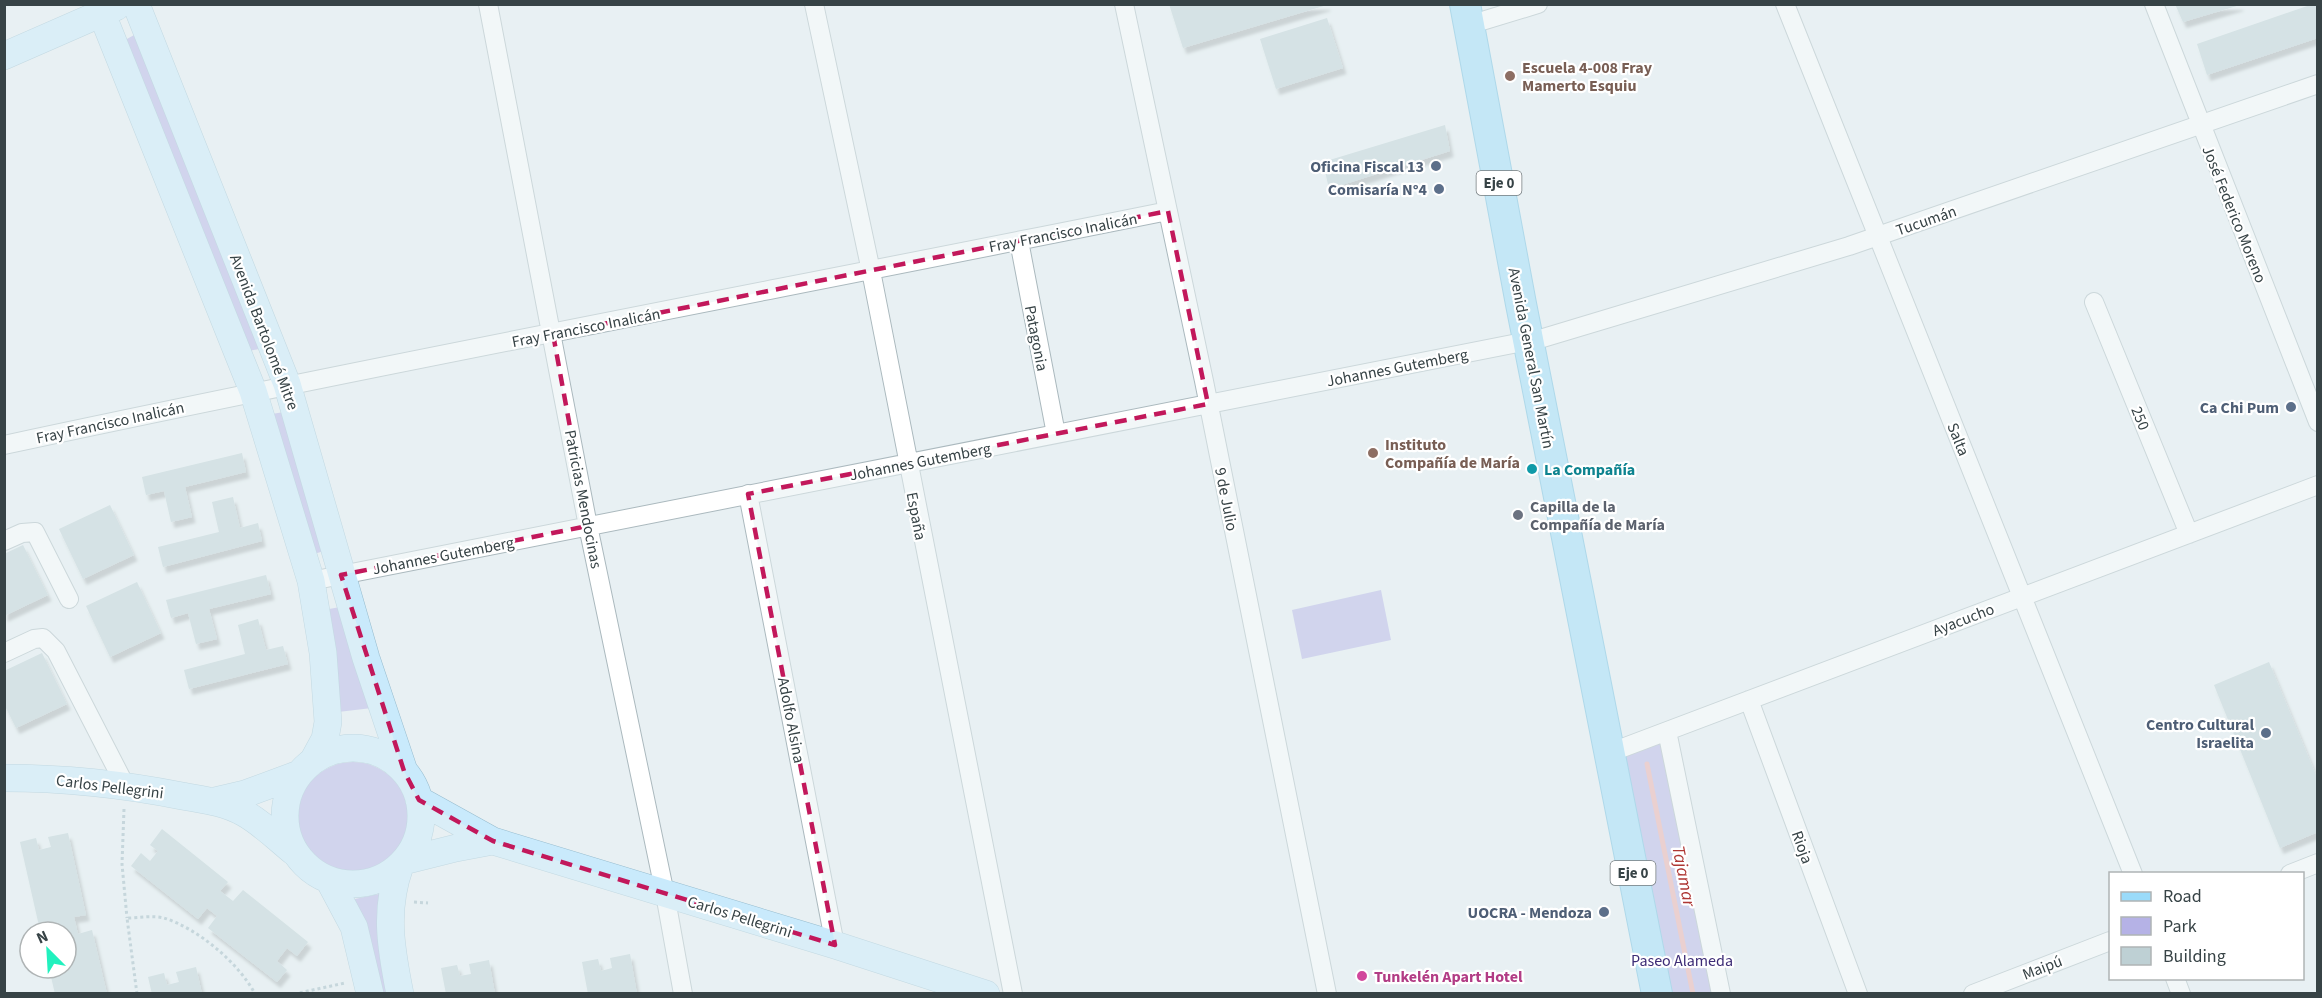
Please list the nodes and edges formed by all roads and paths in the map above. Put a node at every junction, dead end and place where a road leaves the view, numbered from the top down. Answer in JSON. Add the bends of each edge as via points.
{"nodes":[{"id":1,"x":136,"y":4,"type":"edge"},
{"id":2,"x":488,"y":4,"type":"edge"},
{"id":3,"x":814,"y":4,"type":"edge"},
{"id":4,"x":1124,"y":4,"type":"edge"},
{"id":5,"x":1538,"y":4,"type":"edge"},
{"id":6,"x":1785,"y":4,"type":"edge"},
{"id":7,"x":2154,"y":4,"type":"edge"},
{"id":8,"x":106,"y":8,"type":"edge"},
{"id":9,"x":1467,"y":15,"type":"edge"},
{"id":10,"x":4,"y":56,"type":"edge"},
{"id":11,"x":2318,"y":84,"type":"edge"},
{"id":12,"x":2200,"y":125,"type":"junction"},
{"id":13,"x":1168,"y":211,"type":"junction"},
{"id":14,"x":1878,"y":236,"type":"junction"},
{"id":15,"x":1019,"y":241,"type":"junction"},
{"id":16,"x":871,"y":271,"type":"junction"},
{"id":17,"x":2094,"y":302,"type":"dead end"},
{"id":18,"x":553,"y":334,"type":"junction"},
{"id":19,"x":1529,"y":340,"type":"junction"},
{"id":20,"x":287,"y":384,"type":"junction"},
{"id":21,"x":253,"y":391,"type":"junction"},
{"id":22,"x":1208,"y":404,"type":"junction"},
{"id":23,"x":2318,"y":422,"type":"edge"},
{"id":24,"x":1056,"y":434,"type":"junction"},
{"id":25,"x":4,"y":445,"type":"edge"},
{"id":26,"x":907,"y":464,"type":"junction"},
{"id":27,"x":2318,"y":485,"type":"edge"},
{"id":28,"x":748,"y":494,"type":"junction"},
{"id":29,"x":588,"y":526,"type":"junction"},
{"id":30,"x":2188,"y":534,"type":"junction"},
{"id":31,"x":4,"y":541,"type":"edge"},
{"id":32,"x":341,"y":575,"type":"junction"},
{"id":33,"x":310,"y":581,"type":"junction"},
{"id":34,"x":2023,"y":597,"type":"junction"},
{"id":35,"x":69,"y":599,"type":"dead end"},
{"id":36,"x":4,"y":653,"type":"edge"},
{"id":37,"x":1749,"y":700,"type":"junction"},
{"id":38,"x":1667,"y":731,"type":"junction"},
{"id":39,"x":1609,"y":753,"type":"junction"},
{"id":40,"x":306,"y":768,"type":"junction"},
{"id":41,"x":404,"y":771,"type":"junction"},
{"id":42,"x":4,"y":778,"type":"edge"},
{"id":43,"x":125,"y":784,"type":"junction"},
{"id":44,"x":419,"y":800,"type":"junction"},
{"id":45,"x":215,"y":801,"type":"junction"},
{"id":46,"x":493,"y":841,"type":"junction"},
{"id":47,"x":295,"y":852,"type":"junction"},
{"id":48,"x":402,"y":863,"type":"junction"},
{"id":49,"x":2318,"y":863,"type":"edge"},
{"id":50,"x":2133,"y":872,"type":"edge"},
{"id":51,"x":2293,"y":872,"type":"edge"},
{"id":52,"x":329,"y":880,"type":"junction"},
{"id":53,"x":665,"y":894,"type":"junction"},
{"id":54,"x":127,"y":918,"type":"junction"},
{"id":55,"x":2109,"y":941,"type":"edge"},
{"id":56,"x":835,"y":945,"type":"junction"},
{"id":57,"x":369,"y":986,"type":"edge"},
{"id":58,"x":137,"y":993,"type":"edge"},
{"id":59,"x":255,"y":993,"type":"edge"},
{"id":60,"x":294,"y":993,"type":"edge"},
{"id":61,"x":400,"y":993,"type":"edge"},
{"id":62,"x":683,"y":993,"type":"edge"},
{"id":63,"x":986,"y":993,"type":"edge"},
{"id":64,"x":1012,"y":993,"type":"edge"},
{"id":65,"x":1327,"y":993,"type":"edge"},
{"id":66,"x":1657,"y":993,"type":"edge"},
{"id":67,"x":1721,"y":993,"type":"edge"},
{"id":68,"x":1858,"y":993,"type":"edge"},
{"id":69,"x":1973,"y":993,"type":"edge"}],
"edges":[{"from":1,"to":20,"type":"street","name":"Avenida Bartolomé Mitre"},
{"from":2,"to":18,"type":"street","name":"Patricias Mendocinas"},
{"from":3,"to":16,"type":"street","name":"España"},
{"from":4,"to":13,"type":"street","name":"9 de Julio"},
{"from":5,"to":9,"type":"street"},
{"from":6,"to":14,"type":"street","name":"Salta"},
{"from":7,"to":12,"type":"street","name":"José Federico Moreno"},
{"from":8,"to":10,"type":"street"},
{"from":8,"to":21,"type":"street","name":"Avenida Bartolomé Mitre"},
{"from":9,"to":19,"type":"main road","name":"Avenida General San Martín","number":"Eje 0"},
{"from":11,"to":12,"type":"street","name":"Tucumán"},
{"from":12,"to":14,"type":"street","name":"Tucumán"},
{"from":12,"to":23,"type":"street","name":"José Federico Moreno"},
{"from":13,"to":15,"type":"street","name":"Fray Francisco Inalicán"},
{"from":13,"to":22,"type":"street","name":"9 de Julio"},
{"from":14,"to":19,"type":"street","name":"Tucumán"},
{"from":14,"to":34,"type":"street","name":"Salta"},
{"from":15,"to":16,"type":"street","name":"Fray Francisco Inalicán"},
{"from":15,"to":24,"type":"street","name":"Patagonia"},
{"from":16,"to":18,"type":"street","name":"Fray Francisco Inalicán"},
{"from":16,"to":26,"type":"street","name":"España"},
{"from":17,"to":30,"type":"street","name":"250"},
{"from":18,"to":20,"type":"street","name":"Fray Francisco Inalicán"},
{"from":18,"to":29,"type":"street","name":"Patricias Mendocinas"},
{"from":19,"to":22,"type":"street","name":"Johannes Gutemberg"},
{"from":19,"to":39,"type":"main road","name":"Avenida General San Martín","number":"Eje 0"},
{"from":20,"to":21,"type":"street","name":"Fray Francisco Inalicán"},
{"from":20,"to":32,"type":"street","name":"Avenida Bartolomé Mitre"},
{"from":21,"to":25,"type":"street","name":"Fray Francisco Inalicán"},
{"from":21,"to":33,"type":"street","name":"Avenida Bartolomé Mitre"},
{"from":22,"to":24,"type":"street","name":"Johannes Gutemberg"},
{"from":22,"to":65,"type":"street","name":"9 de Julio"},
{"from":24,"to":26,"type":"street","name":"Johannes Gutemberg"},
{"from":26,"to":28,"type":"street","name":"Johannes Gutemberg"},
{"from":26,"to":64,"type":"street","name":"España"},
{"from":27,"to":30,"type":"street","name":"Ayacucho"},
{"from":28,"to":29,"type":"street","name":"Johannes Gutemberg"},
{"from":28,"to":56,"type":"street","name":"Adolfo Alsina"},
{"from":29,"to":32,"type":"street","name":"Johannes Gutemberg"},
{"from":29,"to":53,"type":"street","name":"Patricias Mendocinas"},
{"from":30,"to":34,"type":"street","name":"Ayacucho"},
{"from":31,"to":35,"type":"street","via":[[22,532],[35,532]]},
{"from":32,"to":33,"type":"street","name":"Johannes Gutemberg"},
{"from":32,"to":41,"type":"street","name":"Avenida Bartolomé Mitre"},
{"from":33,"to":40,"type":"street","name":"Avenida Bartolomé Mitre","via":[[323,653],[328,722],[325,739]]},
{"from":34,"to":37,"type":"street","name":"Ayacucho"},
{"from":34,"to":50,"type":"street","name":"Salta"},
{"from":36,"to":43,"type":"street","via":[[44,638],[56,651]]},
{"from":37,"to":38,"type":"street","name":"Ayacucho"},
{"from":37,"to":68,"type":"street","name":"Rioja"},
{"from":38,"to":39,"type":"street","name":"Ayacucho"},
{"from":38,"to":67,"type":"street"},
{"from":39,"to":66,"type":"main road","name":"Avenida General San Martín","number":"Eje 0"},
{"from":40,"to":41,"type":"street","via":[[326,753],[355,748],[373,751]]},
{"from":40,"to":45,"type":"street","name":"Carlos Pellegrini","via":[[245,794]]},
{"from":40,"to":47,"type":"street","via":[[289,793],[285,813],[287,833]]},
{"from":41,"to":44,"type":"street"},
{"from":42,"to":43,"type":"street","name":"Carlos Pellegrini"},
{"from":43,"to":45,"type":"street","name":"Carlos Pellegrini"},
{"from":43,"to":54,"type":"path","via":[[122,864]]},
{"from":44,"to":46,"type":"street","name":"Carlos Pellegrini"},
{"from":44,"to":48,"type":"street","via":[[421,827],[415,845]]},
{"from":45,"to":47,"type":"street","name":"Carlos Pellegrini","via":[[257,821]]},
{"from":46,"to":48,"type":"street","name":"Carlos Pellegrini"},
{"from":46,"to":53,"type":"street","name":"Carlos Pellegrini"},
{"from":47,"to":52,"type":"street","via":[[310,869]]},
{"from":48,"to":52,"type":"street","via":[[367,883]]},
{"from":48,"to":61,"type":"street","via":[[390,902]]},
{"from":49,"to":51,"type":"street"},
{"from":52,"to":57,"type":"street","via":[[354,927]]},
{"from":53,"to":56,"type":"street","name":"Carlos Pellegrini"},
{"from":53,"to":62,"type":"street","name":"Patricias Mendocinas"},
{"from":54,"to":58,"type":"path"},
{"from":54,"to":59,"type":"path","via":[[162,918],[187,928],[230,960]]},
{"from":55,"to":69,"type":"street","name":"Maipú"},
{"from":56,"to":63,"type":"street","name":"Carlos Pellegrini"},
{"from":57,"to":60,"type":"path"}]}
